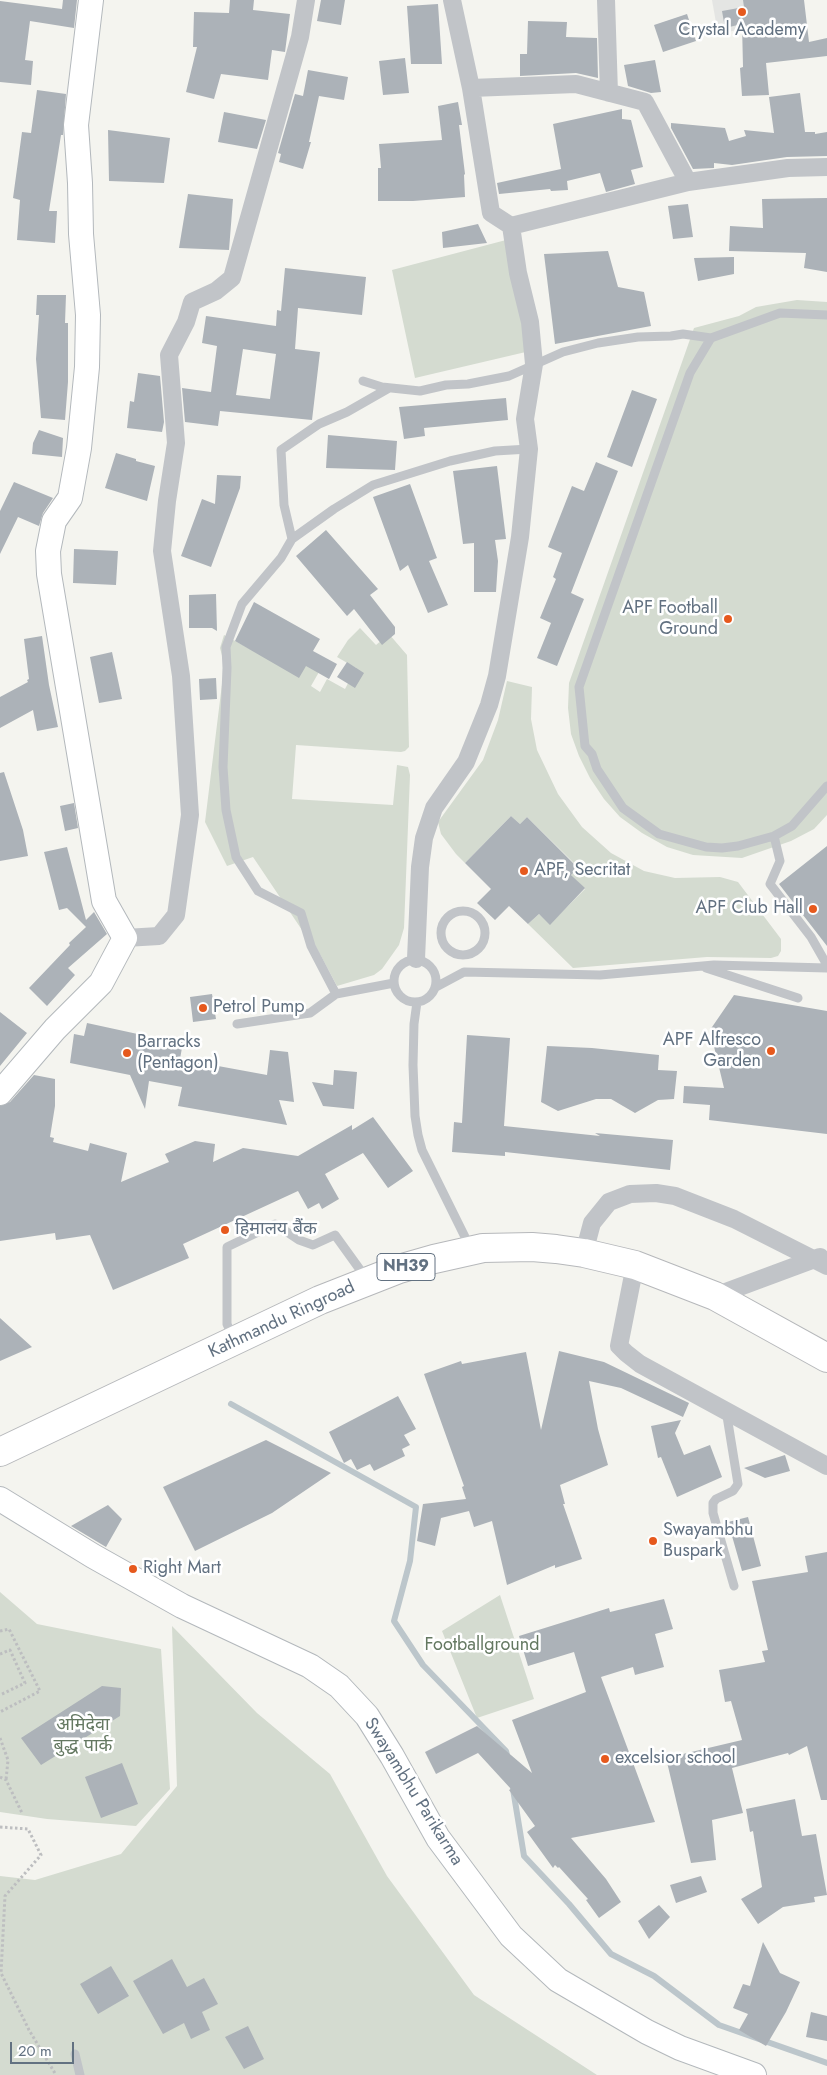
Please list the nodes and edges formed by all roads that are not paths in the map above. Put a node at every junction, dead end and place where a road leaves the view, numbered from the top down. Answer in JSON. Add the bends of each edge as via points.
{"nodes":[{"id":1,"x":91,"y":0,"type":"edge"},
{"id":2,"x":306,"y":0,"type":"edge"},
{"id":3,"x":452,"y":0,"type":"edge"},
{"id":4,"x":606,"y":0,"type":"edge"},
{"id":5,"x":471,"y":88,"type":"junction"},
{"id":6,"x":609,"y":93,"type":"junction"},
{"id":7,"x":827,"y":167,"type":"edge"},
{"id":8,"x":688,"y":182,"type":"junction"},
{"id":9,"x":511,"y":226,"type":"junction"},
{"id":10,"x":827,"y":315,"type":"edge"},
{"id":11,"x":710,"y":338,"type":"junction"},
{"id":12,"x":534,"y":364,"type":"junction"},
{"id":13,"x":363,"y":381,"type":"dead end"},
{"id":14,"x":389,"y":388,"type":"junction"},
{"id":15,"x":528,"y":449,"type":"junction"},
{"id":16,"x":292,"y":539,"type":"junction"},
{"id":17,"x":827,"y":786,"type":"edge"},
{"id":18,"x":774,"y":836,"type":"junction"},
{"id":19,"x":125,"y":938,"type":"junction"},
{"id":20,"x":464,"y":956,"type":"junction"},
{"id":21,"x":416,"y":959,"type":"junction"},
{"id":22,"x":701,"y":966,"type":"junction"},
{"id":23,"x":827,"y":966,"type":"edge"},
{"id":24,"x":464,"y":972,"type":"junction"},
{"id":25,"x":394,"y":983,"type":"junction"},
{"id":26,"x":436,"y":987,"type":"junction"},
{"id":27,"x":336,"y":994,"type":"junction"},
{"id":28,"x":798,"y":998,"type":"dead end"},
{"id":29,"x":417,"y":1002,"type":"junction"},
{"id":30,"x":237,"y":1024,"type":"dead end"},
{"id":31,"x":0,"y":1093,"type":"edge"},
{"id":32,"x":483,"y":1248,"type":"junction"},
{"id":33,"x":584,"y":1253,"type":"junction"},
{"id":34,"x":822,"y":1260,"type":"edge"},
{"id":35,"x":635,"y":1265,"type":"junction"},
{"id":36,"x":368,"y":1281,"type":"junction"},
{"id":37,"x":715,"y":1296,"type":"junction"},
{"id":38,"x":235,"y":1341,"type":"junction"},
{"id":39,"x":827,"y":1358,"type":"edge"},
{"id":40,"x":726,"y":1410,"type":"junction"},
{"id":41,"x":0,"y":1452,"type":"edge"},
{"id":42,"x":827,"y":1466,"type":"edge"},
{"id":43,"x":0,"y":1499,"type":"edge"},
{"id":44,"x":734,"y":1586,"type":"dead end"},
{"id":45,"x":76,"y":2054,"type":"dead end"},
{"id":46,"x":80,"y":2075,"type":"edge"},
{"id":47,"x":754,"y":2075,"type":"edge"}],
"edges":[{"from":1,"to":19,"type":"street","via":[[76,125],[88,315],[88,367],[70,498],[54,521],[48,551],[49,574],[104,901]]},
{"from":2,"to":19,"type":"street","via":[[300,37],[232,278],[216,291],[192,302],[169,355],[176,443],[162,552],[181,676],[190,815],[176,915],[159,936]]},
{"from":3,"to":5,"type":"street"},
{"from":4,"to":6,"type":"street"},
{"from":5,"to":6,"type":"street","via":[[576,84]]},
{"from":5,"to":9,"type":"street","via":[[490,213]]},
{"from":6,"to":8,"type":"street","via":[[645,102]]},
{"from":7,"to":8,"type":"street","via":[[788,168]]},
{"from":8,"to":9,"type":"street"},
{"from":9,"to":12,"type":"street","via":[[530,322]]},
{"from":10,"to":11,"type":"lane","via":[[780,313]]},
{"from":11,"to":12,"type":"lane","via":[[683,334],[622,339],[563,352]]},
{"from":11,"to":18,"type":"lane","via":[[690,373],[579,687],[585,746],[623,808],[659,834],[706,848],[738,846]]},
{"from":12,"to":14,"type":"lane","via":[[509,376],[468,384],[446,384],[420,391]]},
{"from":12,"to":15,"type":"street","via":[[525,419]]},
{"from":13,"to":14,"type":"lane"},
{"from":14,"to":16,"type":"lane","via":[[319,424],[282,450],[284,505]]},
{"from":15,"to":16,"type":"lane","via":[[450,461],[373,485]]},
{"from":15,"to":21,"type":"street","via":[[520,537],[489,705],[466,762],[434,808],[424,838]]},
{"from":16,"to":27,"type":"lane","via":[[281,558],[242,604],[226,647],[223,767],[226,810],[236,857],[258,891],[301,913],[311,946]]},
{"from":17,"to":18,"type":"lane","via":[[792,826]]},
{"from":18,"to":23,"type":"lane","via":[[780,861],[770,884],[811,937]]},
{"from":19,"to":31,"type":"street","via":[[101,983],[54,1029]]},
{"from":20,"to":20,"type":"lane","via":[[453,954],[440,937],[441,926],[447,917],[456,911],[466,910],[476,915],[485,934],[482,944]]},
{"from":20,"to":24,"type":"lane"},
{"from":21,"to":25,"type":"lane","via":[[408,960],[399,967]]},
{"from":21,"to":26,"type":"lane","via":[[434,970]]},
{"from":22,"to":23,"type":"lane"},
{"from":22,"to":24,"type":"lane","via":[[600,975]]},
{"from":22,"to":28,"type":"lane"},
{"from":24,"to":26,"type":"lane"},
{"from":25,"to":27,"type":"lane"},
{"from":25,"to":29,"type":"lane","via":[[402,997]]},
{"from":26,"to":29,"type":"lane","via":[[429,998]]},
{"from":27,"to":30,"type":"lane","via":[[310,1013]]},
{"from":29,"to":32,"type":"lane","via":[[413,1065],[418,1135],[466,1239]]},
{"from":32,"to":33,"type":"highway","name":"Kathmandu Ringroad","number":"NH39","via":[[532,1247]]},
{"from":32,"to":36,"type":"highway","name":"Kathmandu Ringroad","number":"NH39","via":[[434,1259]]},
{"from":33,"to":34,"type":"street","via":[[592,1223],[609,1202],[630,1194],[656,1193],[675,1196],[734,1219]]},
{"from":33,"to":35,"type":"highway","name":"Kathmandu Ringroad","number":"NH39"},
{"from":34,"to":37,"type":"street"},
{"from":35,"to":37,"type":"highway","name":"Kathmandu Ringroad","number":"NH39"},
{"from":35,"to":40,"type":"street","via":[[620,1346],[640,1364]]},
{"from":36,"to":38,"type":"highway","name":"Kathmandu Ringroad","number":"NH39"},
{"from":36,"to":38,"type":"lane","via":[[335,1235],[313,1245],[275,1224],[227,1247],[227,1324]]},
{"from":37,"to":39,"type":"highway","name":"Kathmandu Ringroad","number":"NH39"},
{"from":38,"to":41,"type":"highway","name":"Kathmandu Ringroad","number":"NH39"},
{"from":40,"to":42,"type":"street"},
{"from":40,"to":44,"type":"lane","via":[[738,1484],[713,1504]]},
{"from":43,"to":47,"type":"street","name":"Swayambhu Parikarma","via":[[182,1606],[310,1666],[339,1686],[367,1716],[438,1838],[518,1942],[558,1980],[680,2048]]},
{"from":45,"to":46,"type":"lane"}]}
